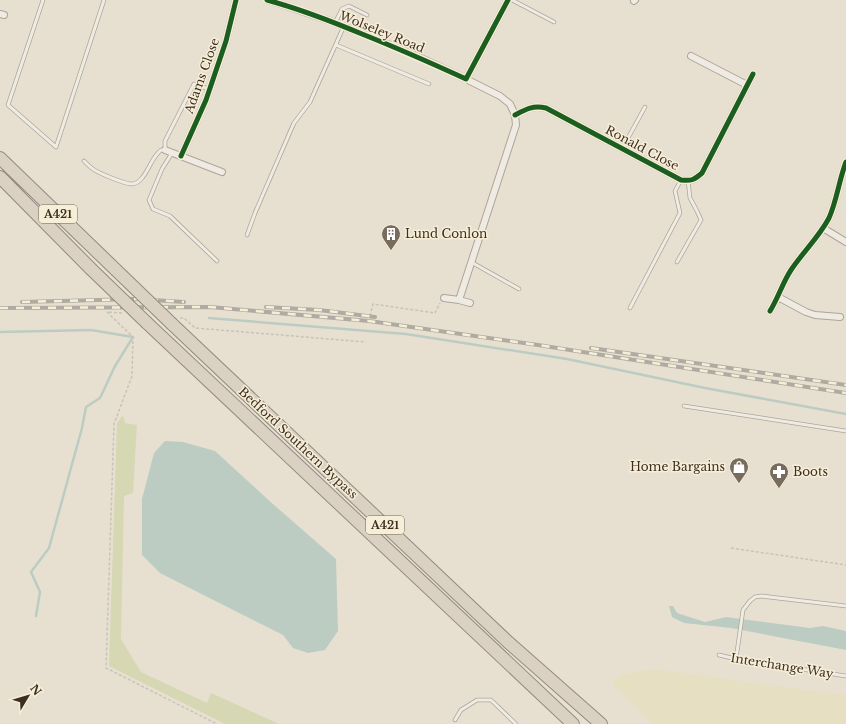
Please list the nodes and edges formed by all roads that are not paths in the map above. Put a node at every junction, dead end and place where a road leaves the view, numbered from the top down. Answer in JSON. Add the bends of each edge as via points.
{"nodes":[{"id":1,"x":43,"y":0,"type":"edge"},
{"id":2,"x":104,"y":0,"type":"edge"},
{"id":3,"x":236,"y":0,"type":"edge"},
{"id":4,"x":267,"y":0,"type":"edge"},
{"id":5,"x":508,"y":0,"type":"edge"},
{"id":6,"x":512,"y":0,"type":"edge"},
{"id":7,"x":368,"y":16,"type":"dead end"},
{"id":8,"x":554,"y":22,"type":"dead end"},
{"id":9,"x":335,"y":23,"type":"junction"},
{"id":10,"x":344,"y":26,"type":"junction"},
{"id":11,"x":336,"y":45,"type":"junction"},
{"id":12,"x":691,"y":56,"type":"dead end"},
{"id":13,"x":753,"y":74,"type":"dead end"},
{"id":14,"x":466,"y":79,"type":"junction"},
{"id":15,"x":429,"y":84,"type":"dead end"},
{"id":16,"x":747,"y":85,"type":"junction"},
{"id":17,"x":209,"y":89,"type":"junction"},
{"id":18,"x":645,"y":107,"type":"dead end"},
{"id":19,"x":515,"y":115,"type":"junction"},
{"id":20,"x":622,"y":149,"type":"junction"},
{"id":21,"x":165,"y":150,"type":"junction"},
{"id":22,"x":172,"y":153,"type":"junction"},
{"id":23,"x":181,"y":156,"type":"junction"},
{"id":24,"x":0,"y":158,"type":"edge"},
{"id":25,"x":84,"y":161,"type":"dead end"},
{"id":26,"x":846,"y":162,"type":"edge"},
{"id":27,"x":222,"y":172,"type":"dead end"},
{"id":28,"x":0,"y":178,"type":"edge"},
{"id":29,"x":681,"y":180,"type":"junction"},
{"id":30,"x":688,"y":180,"type":"junction"},
{"id":31,"x":823,"y":228,"type":"junction"},
{"id":32,"x":247,"y":235,"type":"dead end"},
{"id":33,"x":846,"y":242,"type":"edge"},
{"id":34,"x":217,"y":261,"type":"dead end"},
{"id":35,"x":471,"y":262,"type":"junction"},
{"id":36,"x":677,"y":262,"type":"dead end"},
{"id":37,"x":519,"y":288,"type":"dead end"},
{"id":38,"x":444,"y":298,"type":"road end"},
{"id":39,"x":778,"y":298,"type":"junction"},
{"id":40,"x":459,"y":300,"type":"junction"},
{"id":41,"x":470,"y":303,"type":"dead end"},
{"id":42,"x":630,"y":308,"type":"dead end"},
{"id":43,"x":770,"y":311,"type":"dead end"},
{"id":44,"x":840,"y":317,"type":"dead end"},
{"id":45,"x":684,"y":406,"type":"dead end"},
{"id":46,"x":846,"y":431,"type":"edge"},
{"id":47,"x":846,"y":606,"type":"edge"},
{"id":48,"x":719,"y":655,"type":"dead end"},
{"id":49,"x":736,"y":660,"type":"junction"},
{"id":50,"x":846,"y":676,"type":"edge"},
{"id":51,"x":455,"y":720,"type":"dead end"},
{"id":52,"x":516,"y":724,"type":"edge"},
{"id":53,"x":573,"y":724,"type":"edge"},
{"id":54,"x":601,"y":724,"type":"edge"}],
"edges":[{"from":1,"to":2,"type":"lane","via":[[8,105],[56,147]]},
{"from":3,"to":17,"type":"street","name":"Adams Close","via":[[226,40]]},
{"from":4,"to":9,"type":"street","name":"Wolseley Road"},
{"from":5,"to":14,"type":"street"},
{"from":6,"to":8,"type":"lane"},
{"from":7,"to":9,"type":"lane","via":[[350,6],[342,9]]},
{"from":9,"to":10,"type":"street","name":"Wolseley Road"},
{"from":10,"to":11,"type":"lane"},
{"from":10,"to":14,"type":"street","name":"Wolseley Road"},
{"from":11,"to":15,"type":"lane"},
{"from":11,"to":32,"type":"lane","via":[[310,102],[294,123]]},
{"from":12,"to":16,"type":"street"},
{"from":13,"to":16,"type":"street","name":"Ronald Close"},
{"from":14,"to":19,"type":"street","name":"Wolseley Road","via":[[500,96],[510,104]]},
{"from":16,"to":30,"type":"street","name":"Ronald Close","via":[[702,173],[695,179]]},
{"from":17,"to":21,"type":"lane","via":[[194,84],[165,141]]},
{"from":17,"to":23,"type":"street","name":"Adams Close"},
{"from":18,"to":20,"type":"lane"},
{"from":19,"to":20,"type":"street","name":"Ronald Close","via":[[538,106],[546,108]]},
{"from":19,"to":35,"type":"street","via":[[516,125]]},
{"from":20,"to":29,"type":"street","name":"Ronald Close"},
{"from":21,"to":22,"type":"street"},
{"from":21,"to":25,"type":"lane","via":[[157,153],[141,180],[130,184],[94,170]]},
{"from":22,"to":23,"type":"street"},
{"from":22,"to":34,"type":"lane","via":[[149,200],[153,209],[170,216]]},
{"from":23,"to":27,"type":"street"},
{"from":24,"to":54,"type":"highway","name":"Bedford Southern Bypass","number":"A421","bridge":true,"via":[[116,270],[174,321],[508,642]]},
{"from":26,"to":31,"type":"street","via":[[829,217]]},
{"from":28,"to":53,"type":"highway","name":"Bedford Southern Bypass","number":"A421","bridge":true,"via":[[147,323]]},
{"from":29,"to":30,"type":"street","name":"Ronald Close"},
{"from":29,"to":42,"type":"lane","via":[[675,191],[680,213]]},
{"from":30,"to":36,"type":"lane","via":[[690,198],[701,220]]},
{"from":31,"to":33,"type":"street"},
{"from":31,"to":39,"type":"street","via":[[790,271]]},
{"from":35,"to":37,"type":"lane"},
{"from":35,"to":40,"type":"street"},
{"from":38,"to":40,"type":"street"},
{"from":39,"to":43,"type":"street"},
{"from":39,"to":44,"type":"street","via":[[815,315]]},
{"from":40,"to":41,"type":"street"},
{"from":45,"to":46,"type":"lane"},
{"from":47,"to":49,"type":"lane","via":[[755,597],[743,610]]},
{"from":48,"to":49,"type":"lane","name":"Interchange Way"},
{"from":49,"to":50,"type":"lane","name":"Interchange Way"},
{"from":51,"to":52,"type":"lane","via":[[461,710],[477,700],[491,700]]}]}
